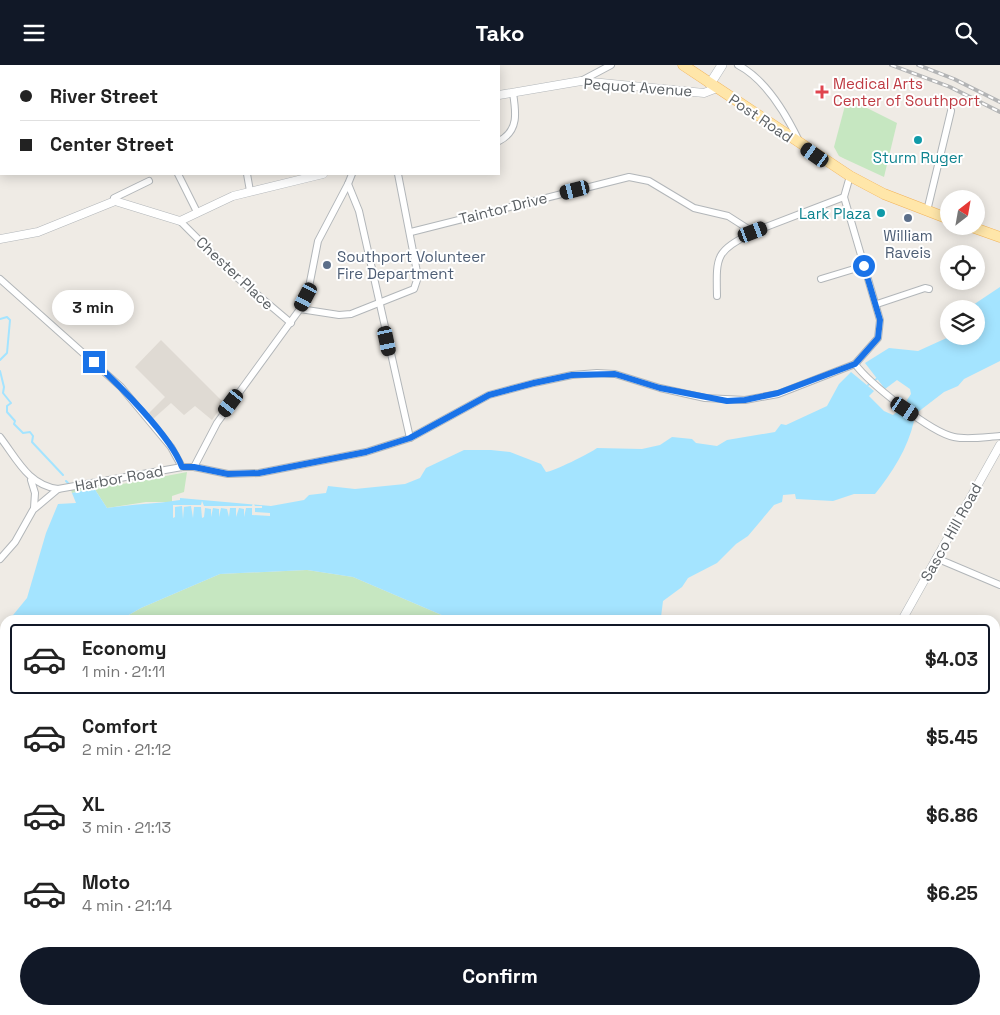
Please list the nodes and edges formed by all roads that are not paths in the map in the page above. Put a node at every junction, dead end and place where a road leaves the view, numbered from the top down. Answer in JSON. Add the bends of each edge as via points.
{"nodes":[{"id":1,"x":611,"y":65,"type":"edge"},
{"id":2,"x":683,"y":65,"type":"edge"},
{"id":3,"x":722,"y":65,"type":"edge"},
{"id":4,"x":738,"y":65,"type":"edge"},
{"id":5,"x":581,"y":81,"type":"junction"},
{"id":6,"x":713,"y":86,"type":"junction"},
{"id":7,"x":514,"y":93,"type":"junction"},
{"id":8,"x":500,"y":95,"type":"edge"},
{"id":9,"x":951,"y":111,"type":"dead end"},
{"id":10,"x":500,"y":140,"type":"edge"},
{"id":11,"x":800,"y":144,"type":"junction"},
{"id":12,"x":178,"y":175,"type":"edge"},
{"id":13,"x":246,"y":175,"type":"edge"},
{"id":14,"x":319,"y":175,"type":"edge"},
{"id":15,"x":352,"y":175,"type":"edge"},
{"id":16,"x":398,"y":175,"type":"edge"},
{"id":17,"x":850,"y":176,"type":"junction"},
{"id":18,"x":149,"y":181,"type":"dead end"},
{"id":19,"x":348,"y":184,"type":"junction"},
{"id":20,"x":250,"y":191,"type":"junction"},
{"id":21,"x":844,"y":197,"type":"junction"},
{"id":22,"x":115,"y":201,"type":"junction"},
{"id":23,"x":927,"y":211,"type":"junction"},
{"id":24,"x":197,"y":212,"type":"junction"},
{"id":25,"x":940,"y":216,"type":"edge"},
{"id":26,"x":180,"y":221,"type":"junction"},
{"id":27,"x":411,"y":232,"type":"junction"},
{"id":28,"x":753,"y":232,"type":"junction"},
{"id":29,"x":985,"y":232,"type":"edge"},
{"id":30,"x":1000,"y":237,"type":"edge"},
{"id":31,"x":0,"y":239,"type":"edge"},
{"id":32,"x":864,"y":266,"type":"junction"},
{"id":33,"x":0,"y":279,"type":"edge"},
{"id":34,"x":821,"y":279,"type":"dead end"},
{"id":35,"x":929,"y":289,"type":"dead end"},
{"id":36,"x":717,"y":296,"type":"dead end"},
{"id":37,"x":379,"y":303,"type":"junction"},
{"id":38,"x":877,"y":304,"type":"junction"},
{"id":39,"x":300,"y":309,"type":"junction"},
{"id":40,"x":291,"y":323,"type":"junction"},
{"id":41,"x":855,"y":364,"type":"junction"},
{"id":42,"x":1000,"y":436,"type":"edge"},
{"id":43,"x":0,"y":437,"type":"edge"},
{"id":44,"x":410,"y":438,"type":"junction"},
{"id":45,"x":1000,"y":445,"type":"edge"},
{"id":46,"x":182,"y":467,"type":"junction"},
{"id":47,"x":194,"y":467,"type":"junction"},
{"id":48,"x":30,"y":477,"type":"junction"},
{"id":49,"x":58,"y":489,"type":"junction"},
{"id":50,"x":33,"y":510,"type":"junction"},
{"id":51,"x":936,"y":558,"type":"junction"},
{"id":52,"x":0,"y":559,"type":"edge"},
{"id":53,"x":1000,"y":585,"type":"edge"},
{"id":54,"x":905,"y":615,"type":"edge"}],
"edges":[{"from":1,"to":5,"type":"street"},
{"from":2,"to":6,"type":"main road","name":"Post Road"},
{"from":3,"to":6,"type":"main road"},
{"from":4,"to":11,"type":"street","via":[[754,75],[778,105]]},
{"from":5,"to":6,"type":"street","name":"Pequot Avenue","via":[[704,93]]},
{"from":5,"to":7,"type":"street","name":"Pequot Avenue"},
{"from":6,"to":11,"type":"main road","name":"Post Road"},
{"from":7,"to":8,"type":"street","name":"Pequot Avenue"},
{"from":7,"to":10,"type":"street","via":[[515,125]]},
{"from":9,"to":23,"type":"street"},
{"from":11,"to":17,"type":"main road","name":"Post Road"},
{"from":12,"to":24,"type":"street"},
{"from":13,"to":20,"type":"street"},
{"from":14,"to":20,"type":"street"},
{"from":15,"to":19,"type":"street"},
{"from":16,"to":27,"type":"street"},
{"from":17,"to":21,"type":"street"},
{"from":17,"to":23,"type":"main road","name":"Post Road"},
{"from":18,"to":22,"type":"street","via":[[114,198]]},
{"from":19,"to":37,"type":"street","via":[[360,211]]},
{"from":19,"to":39,"type":"street","via":[[318,241],[309,287]]},
{"from":20,"to":24,"type":"street"},
{"from":21,"to":28,"type":"street"},
{"from":21,"to":32,"type":"street"},
{"from":22,"to":26,"type":"street"},
{"from":22,"to":31,"type":"street","via":[[38,233]]},
{"from":23,"to":25,"type":"main road","name":"Post Road"},
{"from":24,"to":26,"type":"street"},
{"from":26,"to":40,"type":"street","name":"Chester Place","via":[[234,275]]},
{"from":27,"to":28,"type":"street","name":"Taintor Drive","via":[[628,177],[649,181],[694,208],[728,216]]},
{"from":27,"to":37,"type":"street","via":[[417,284],[412,291]]},
{"from":28,"to":36,"type":"street","via":[[726,246],[722,253],[716,271]]},
{"from":29,"to":30,"type":"main road"},
{"from":32,"to":34,"type":"street"},
{"from":32,"to":38,"type":"street"},
{"from":33,"to":46,"type":"street","via":[[121,387],[171,447]]},
{"from":35,"to":38,"type":"street"},
{"from":37,"to":39,"type":"street","via":[[339,315]]},
{"from":37,"to":44,"type":"street"},
{"from":38,"to":41,"type":"street","via":[[880,320],[878,338]]},
{"from":39,"to":40,"type":"street"},
{"from":40,"to":47,"type":"street","via":[[217,423]]},
{"from":41,"to":42,"type":"street","via":[[877,388],[952,437]]},
{"from":41,"to":44,"type":"street","name":"Harbor Road","via":[[778,393],[745,400],[705,398],[615,374],[572,375],[489,395]]},
{"from":43,"to":48,"type":"street"},
{"from":44,"to":47,"type":"street","name":"Harbor Road","via":[[366,452],[259,473],[228,474]]},
{"from":45,"to":51,"type":"street","name":"Sasco Hill Road"},
{"from":46,"to":47,"type":"street","name":"Harbor Road"},
{"from":46,"to":49,"type":"street","name":"Harbor Road"},
{"from":48,"to":49,"type":"street"},
{"from":48,"to":50,"type":"street","via":[[35,493]]},
{"from":49,"to":50,"type":"street","name":"Harbor Road"},
{"from":50,"to":52,"type":"street","name":"Harbor Road"},
{"from":51,"to":53,"type":"street"},
{"from":51,"to":54,"type":"street","name":"Sasco Hill Road"}]}
